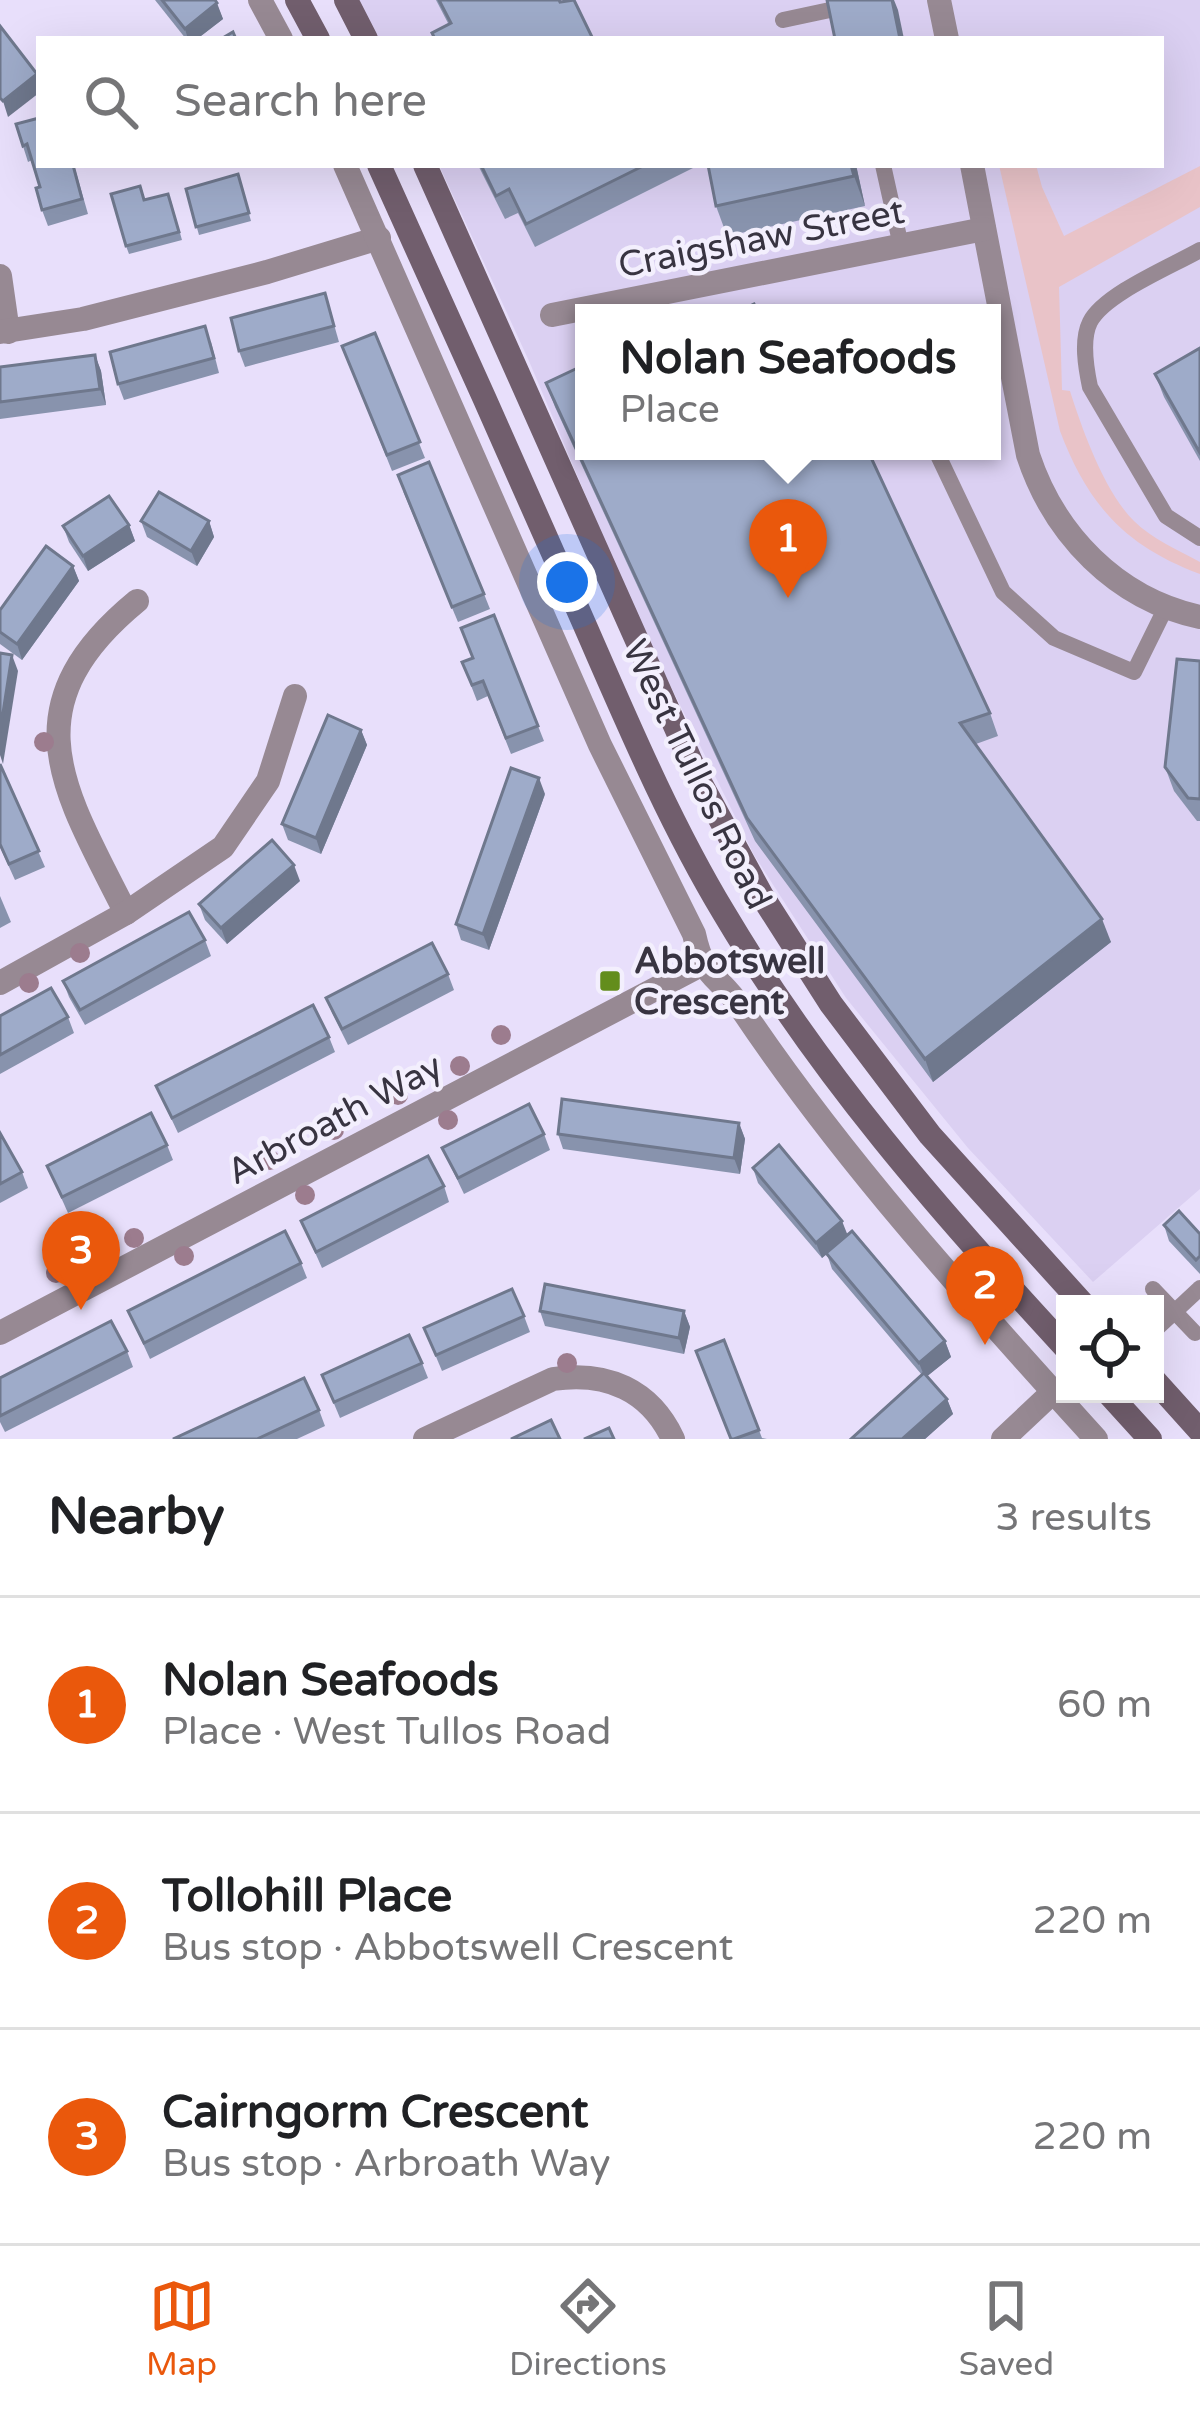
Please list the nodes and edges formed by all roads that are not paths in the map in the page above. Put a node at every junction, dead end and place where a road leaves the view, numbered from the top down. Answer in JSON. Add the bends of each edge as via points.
{"nodes":[{"id":1,"x":260,"y":0,"type":"edge"},
{"id":2,"x":297,"y":0,"type":"edge"},
{"id":3,"x":346,"y":0,"type":"edge"},
{"id":4,"x":877,"y":0,"type":"edge"},
{"id":5,"x":939,"y":0,"type":"edge"},
{"id":6,"x":783,"y":20,"type":"dead end"},
{"id":7,"x":279,"y":36,"type":"edge"},
{"id":8,"x":316,"y":36,"type":"edge"},
{"id":9,"x":365,"y":36,"type":"edge"},
{"id":10,"x":946,"y":36,"type":"edge"},
{"id":11,"x":345,"y":168,"type":"edge"},
{"id":12,"x":380,"y":168,"type":"edge"},
{"id":13,"x":426,"y":168,"type":"edge"},
{"id":14,"x":884,"y":168,"type":"edge"},
{"id":15,"x":973,"y":168,"type":"edge"},
{"id":16,"x":984,"y":230,"type":"junction"},
{"id":17,"x":379,"y":238,"type":"junction"},
{"id":18,"x":901,"y":246,"type":"junction"},
{"id":19,"x":1200,"y":250,"type":"edge"},
{"id":20,"x":0,"y":276,"type":"edge"},
{"id":21,"x":608,"y":304,"type":"edge"},
{"id":22,"x":998,"y":304,"type":"edge"},
{"id":23,"x":575,"y":310,"type":"edge"},
{"id":24,"x":552,"y":315,"type":"dead end"},
{"id":25,"x":1001,"y":317,"type":"edge"},
{"id":26,"x":4,"y":332,"type":"edge"},
{"id":27,"x":940,"y":460,"type":"edge"},
{"id":28,"x":1200,"y":538,"type":"edge"},
{"id":29,"x":137,"y":601,"type":"dead end"},
{"id":30,"x":1166,"y":607,"type":"junction"},
{"id":31,"x":1200,"y":617,"type":"edge"},
{"id":32,"x":296,"y":696,"type":"dead end"},
{"id":33,"x":126,"y":913,"type":"junction"},
{"id":34,"x":701,"y":965,"type":"junction"},
{"id":35,"x":0,"y":983,"type":"edge"},
{"id":36,"x":1153,"y":1288,"type":"dead end"},
{"id":37,"x":1200,"y":1288,"type":"edge"},
{"id":38,"x":1075,"y":1295,"type":"edge"},
{"id":39,"x":1174,"y":1312,"type":"junction"},
{"id":40,"x":1164,"y":1321,"type":"edge"},
{"id":41,"x":1,"y":1330,"type":"edge"},
{"id":42,"x":1195,"y":1333,"type":"dead end"},
{"id":43,"x":1056,"y":1337,"type":"edge"},
{"id":44,"x":1164,"y":1391,"type":"edge"},
{"id":45,"x":1053,"y":1392,"type":"junction"},
{"id":46,"x":1117,"y":1403,"type":"edge"},
{"id":47,"x":1200,"y":1431,"type":"edge"},
{"id":48,"x":424,"y":1439,"type":"edge"},
{"id":49,"x":673,"y":1439,"type":"edge"},
{"id":50,"x":1003,"y":1439,"type":"edge"},
{"id":51,"x":1096,"y":1439,"type":"edge"},
{"id":52,"x":1150,"y":1439,"type":"edge"}],
"edges":[{"from":1,"to":7,"type":"street"},
{"from":2,"to":8,"type":"main road"},
{"from":3,"to":9,"type":"main road"},
{"from":4,"to":6,"type":"lane"},
{"from":5,"to":10,"type":"street"},
{"from":11,"to":17,"type":"street"},
{"from":12,"to":43,"type":"main road","name":"West Tullos Road","via":[[659,794],[723,912],[871,1128]]},
{"from":13,"to":38,"type":"main road","name":"West Tullos Road","via":[[701,784],[762,896],[930,1136]]},
{"from":14,"to":18,"type":"lane"},
{"from":15,"to":16,"type":"street"},
{"from":16,"to":18,"type":"street","name":"Craigshaw Street"},
{"from":16,"to":22,"type":"street"},
{"from":17,"to":26,"type":"street","via":[[83,319]]},
{"from":17,"to":34,"type":"street","via":[[605,757],[694,934]]},
{"from":18,"to":21,"type":"street","name":"Craigshaw Street"},
{"from":19,"to":28,"type":"lane","via":[[1104,304],[1089,323],[1085,366],[1166,516]]},
{"from":20,"to":26,"type":"street"},
{"from":23,"to":24,"type":"street","name":"Craigshaw Street"},
{"from":25,"to":30,"type":"street","via":[[1040,489],[1093,562]]},
{"from":27,"to":30,"type":"lane","via":[[1003,592],[1054,638],[1134,673]]},
{"from":29,"to":33,"type":"street","via":[[80,662],[59,724],[68,797]]},
{"from":30,"to":31,"type":"street"},
{"from":32,"to":33,"type":"street","via":[[268,781],[223,848]]},
{"from":33,"to":35,"type":"street"},
{"from":34,"to":41,"type":"street","name":"Arbroath Way"},
{"from":34,"to":45,"type":"street","via":[[732,995],[874,1187]]},
{"from":36,"to":39,"type":"lane"},
{"from":37,"to":39,"type":"lane"},
{"from":39,"to":40,"type":"lane"},
{"from":39,"to":42,"type":"lane"},
{"from":44,"to":47,"type":"main road"},
{"from":45,"to":50,"type":"street"},
{"from":45,"to":51,"type":"street"},
{"from":46,"to":52,"type":"main road"},
{"from":48,"to":49,"type":"street","via":[[575,1376],[641,1394]]}]}
